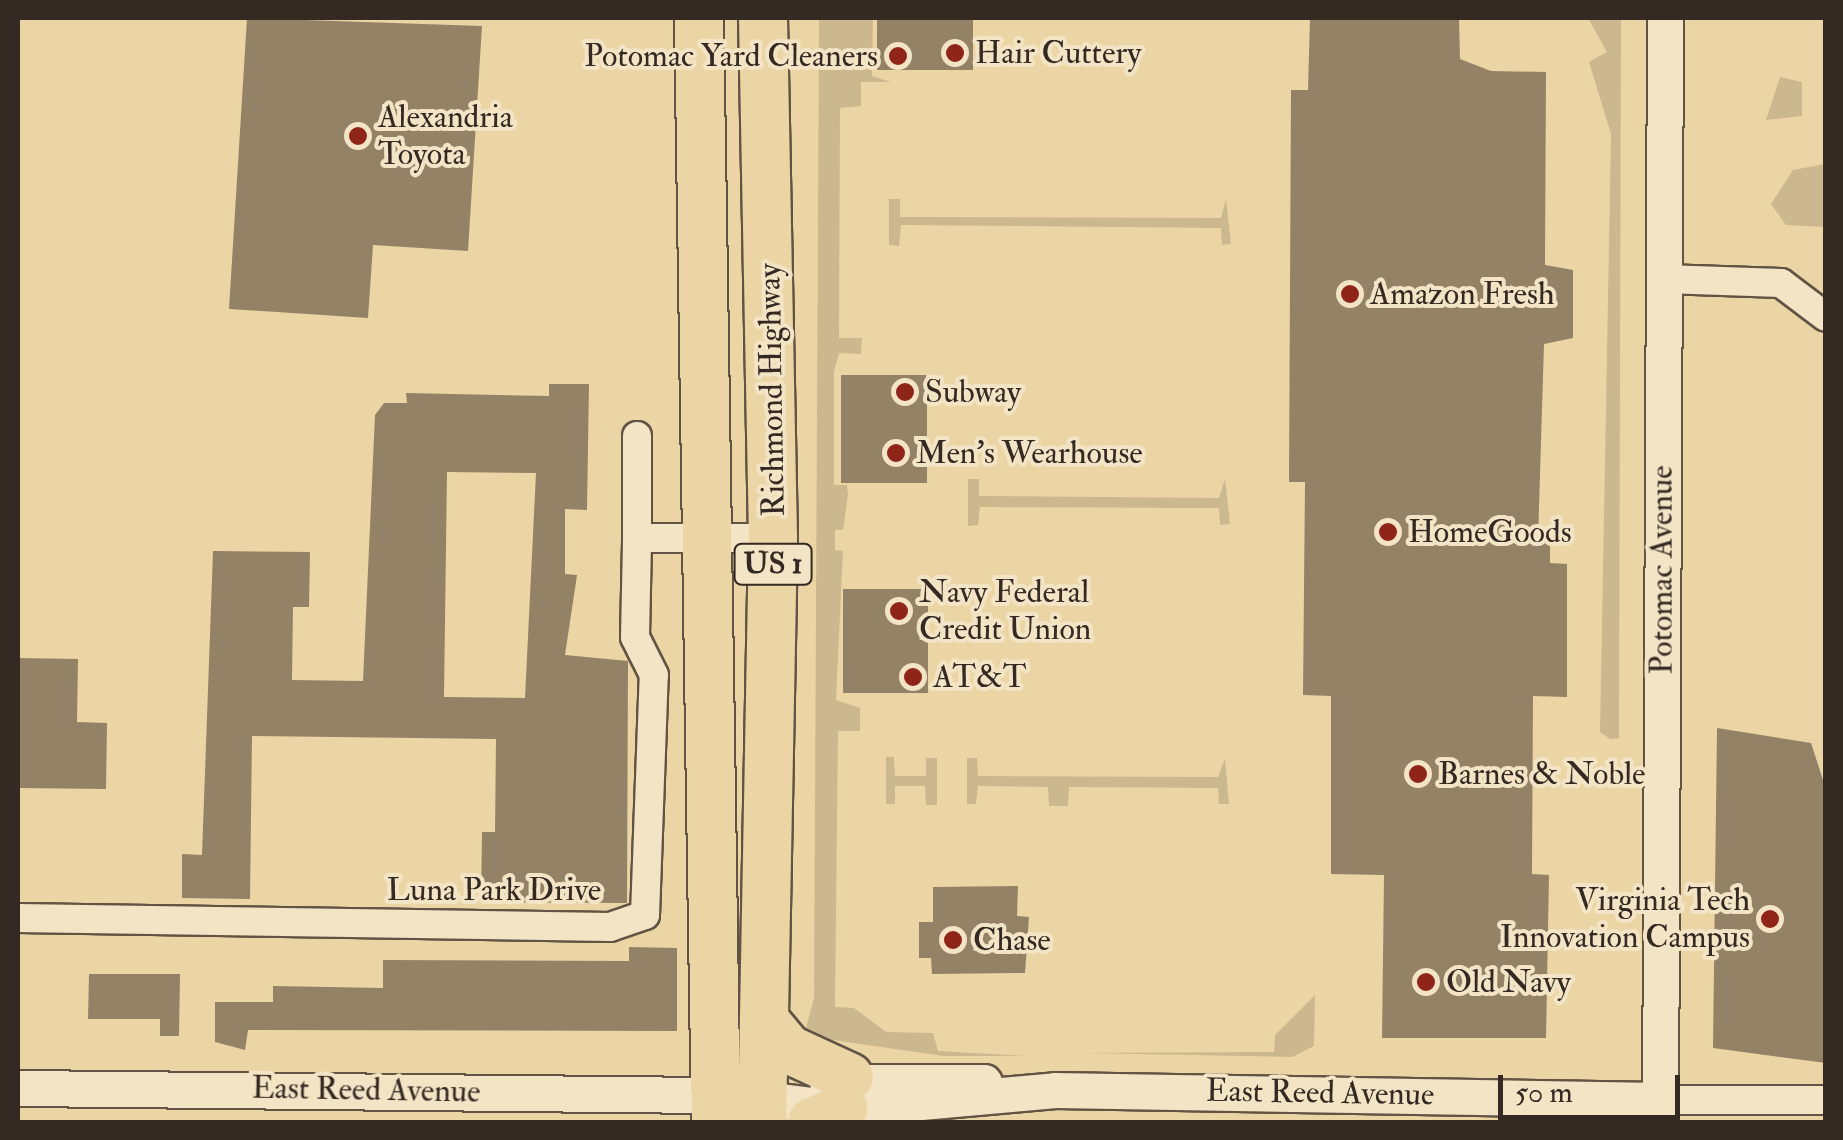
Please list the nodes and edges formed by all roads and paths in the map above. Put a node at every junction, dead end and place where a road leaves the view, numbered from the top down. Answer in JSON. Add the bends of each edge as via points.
{"nodes":[{"id":1,"x":698,"y":18,"type":"edge"},
{"id":2,"x":763,"y":18,"type":"edge"},
{"id":3,"x":1666,"y":18,"type":"edge"},
{"id":4,"x":1664,"y":279,"type":"junction"},
{"id":5,"x":1826,"y":316,"type":"edge"},
{"id":6,"x":636,"y":436,"type":"dead end"},
{"id":7,"x":637,"y":538,"type":"junction"},
{"id":8,"x":711,"y":538,"type":"junction"},
{"id":9,"x":773,"y":538,"type":"junction"},
{"id":10,"x":18,"y":918,"type":"edge"},
{"id":11,"x":18,"y":1088,"type":"edge"},
{"id":12,"x":764,"y":1096,"type":"edge"},
{"id":13,"x":1826,"y":1100,"type":"edge"},
{"id":14,"x":1660,"y":1111,"type":"edge"}],
"edges":[{"from":1,"to":8,"type":"highway","name":"Richmond Highway","number":"US 1"},
{"from":2,"to":9,"type":"highway","name":"Richmond Highway","number":"US 1"},
{"from":3,"to":4,"type":"street","name":"Potomac Avenue"},
{"from":4,"to":5,"type":"street","via":[[1781,284]]},
{"from":4,"to":14,"type":"street","name":"Potomac Avenue"},
{"from":6,"to":7,"type":"street","name":"Luna Park Drive"},
{"from":7,"to":8,"type":"street"},
{"from":7,"to":10,"type":"street","name":"Luna Park Drive","via":[[635,637],[654,675],[645,915],[610,928]]},
{"from":8,"to":9,"type":"street"},
{"from":8,"to":12,"type":"highway","name":"Richmond Highway","number":"US 1","via":[[714,1004]]},
{"from":9,"to":12,"type":"highway","name":"Richmond Highway","number":"US 1"},
{"from":11,"to":12,"type":"street","name":"East Reed Avenue"},
{"from":12,"to":14,"type":"street","name":"East Reed Avenue","via":[[1055,1090]]},
{"from":13,"to":14,"type":"street","name":"East Reed Avenue"}]}
